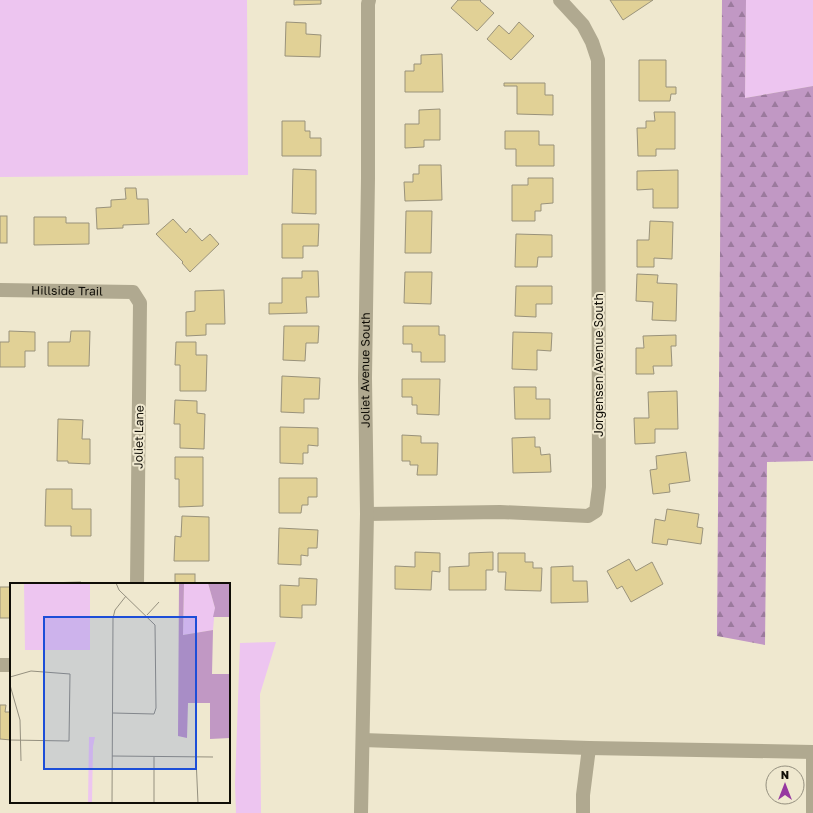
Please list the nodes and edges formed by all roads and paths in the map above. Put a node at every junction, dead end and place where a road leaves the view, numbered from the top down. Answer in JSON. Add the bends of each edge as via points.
{"nodes":[{"id":1,"x":369,"y":0,"type":"edge"},
{"id":2,"x":560,"y":0,"type":"edge"},
{"id":3,"x":0,"y":290,"type":"edge"},
{"id":4,"x":133,"y":292,"type":"joint"},
{"id":5,"x":367,"y":514,"type":"junction"},
{"id":6,"x":137,"y":583,"type":"edge"},
{"id":7,"x":363,"y":740,"type":"junction"},
{"id":8,"x":589,"y":748,"type":"junction"},
{"id":9,"x":813,"y":752,"type":"edge"},
{"id":10,"x":361,"y":813,"type":"edge"},
{"id":11,"x":583,"y":813,"type":"edge"},
{"id":12,"x":813,"y":813,"type":"edge"}],
"edges":[{"from":1,"to":5,"type":"street","name":"Joliet Avenue South","via":[[365,378]]},
{"from":2,"to":5,"type":"street","name":"Jorgensen Avenue South","via":[[583,26],[598,60],[599,487],[596,510],[588,516],[500,512]]},
{"from":3,"to":4,"type":"street","name":"Hillside Trail"},
{"from":4,"to":6,"type":"street","name":"Joliet Lane","via":[[140,303]]},
{"from":5,"to":7,"type":"street","name":"Joliet Avenue South"},
{"from":7,"to":8,"type":"street"},
{"from":7,"to":10,"type":"street","name":"Joliet Avenue South"},
{"from":8,"to":9,"type":"street"},
{"from":8,"to":11,"type":"street"},
{"from":9,"to":12,"type":"street"}]}
